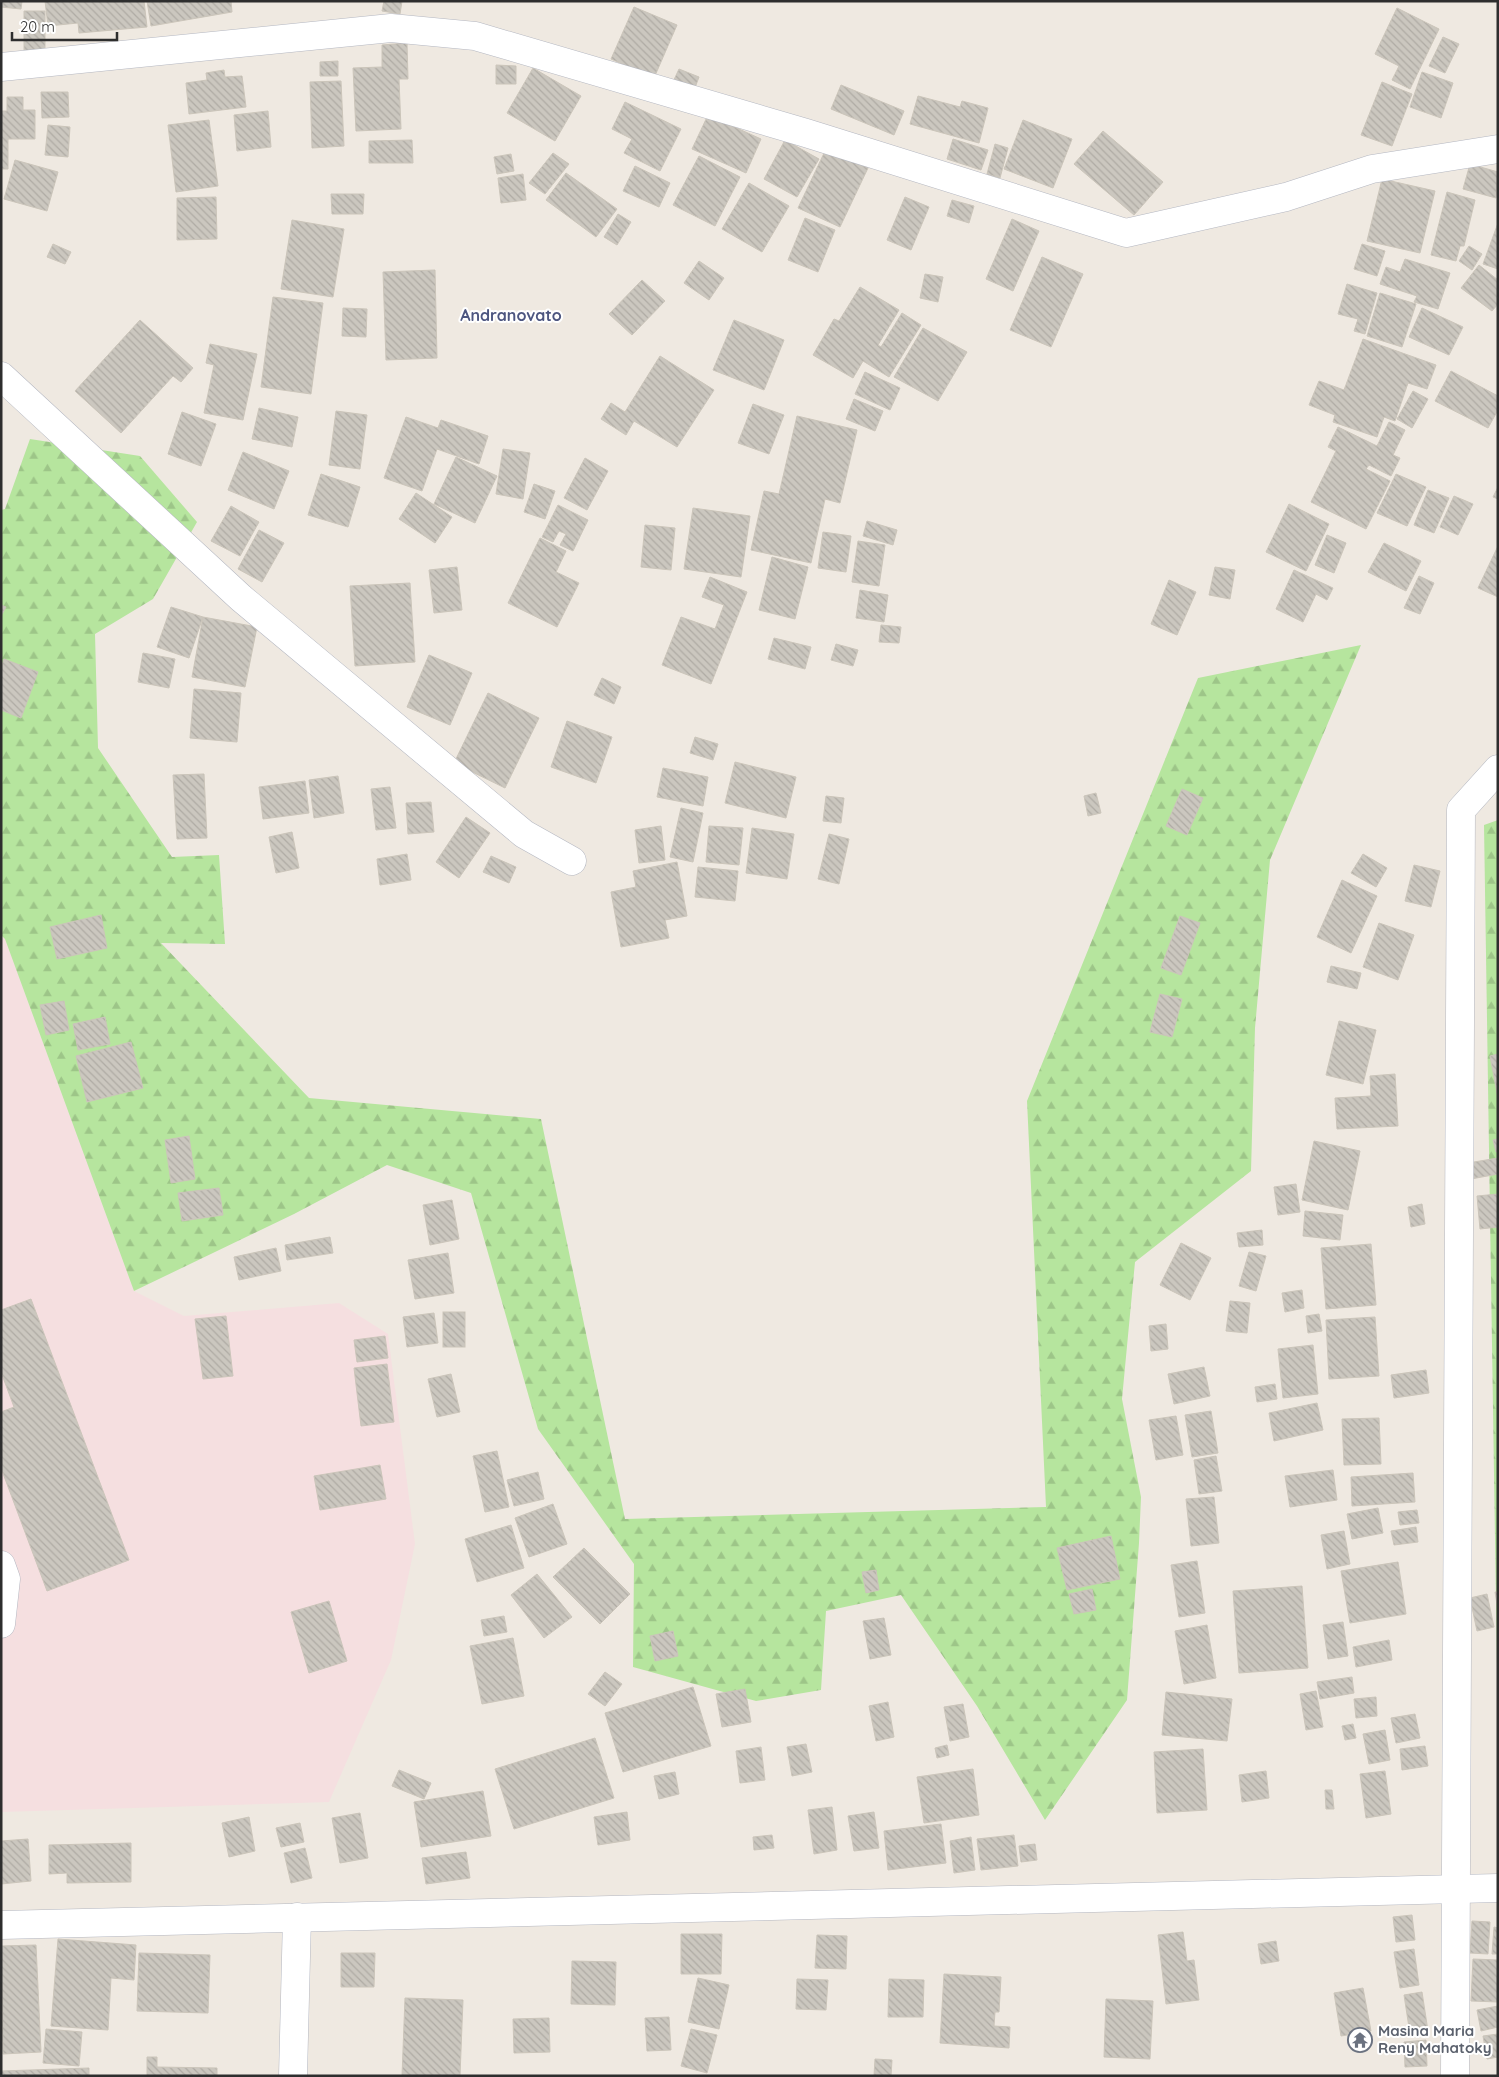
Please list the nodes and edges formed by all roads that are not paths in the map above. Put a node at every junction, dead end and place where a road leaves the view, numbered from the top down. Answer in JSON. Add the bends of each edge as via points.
{"nodes":[{"id":1,"x":1,"y":67,"type":"edge"},
{"id":2,"x":1498,"y":149,"type":"edge"},
{"id":3,"x":1,"y":376,"type":"edge"},
{"id":4,"x":1498,"y":769,"type":"edge"},
{"id":5,"x":572,"y":861,"type":"dead end"},
{"id":6,"x":1,"y":1565,"type":"edge"},
{"id":7,"x":1,"y":1624,"type":"edge"},
{"id":8,"x":1456,"y":1888,"type":"junction"},
{"id":9,"x":1498,"y":1888,"type":"edge"},
{"id":10,"x":297,"y":1917,"type":"junction"},
{"id":11,"x":1,"y":1925,"type":"edge"},
{"id":12,"x":293,"y":2076,"type":"edge"},
{"id":13,"x":1455,"y":2076,"type":"edge"}],
"edges":[{"from":1,"to":2,"type":"street","via":[[391,28],[475,36],[796,130],[1126,233],[1286,197],[1372,169]]},
{"from":3,"to":5,"type":"street","via":[[241,598],[524,834]]},
{"from":4,"to":8,"type":"street","via":[[1461,810]]},
{"from":6,"to":7,"type":"street","via":[[6,1579]]},
{"from":8,"to":9,"type":"street"},
{"from":8,"to":10,"type":"street"},
{"from":8,"to":13,"type":"street"},
{"from":10,"to":11,"type":"street"},
{"from":10,"to":12,"type":"street"}]}
